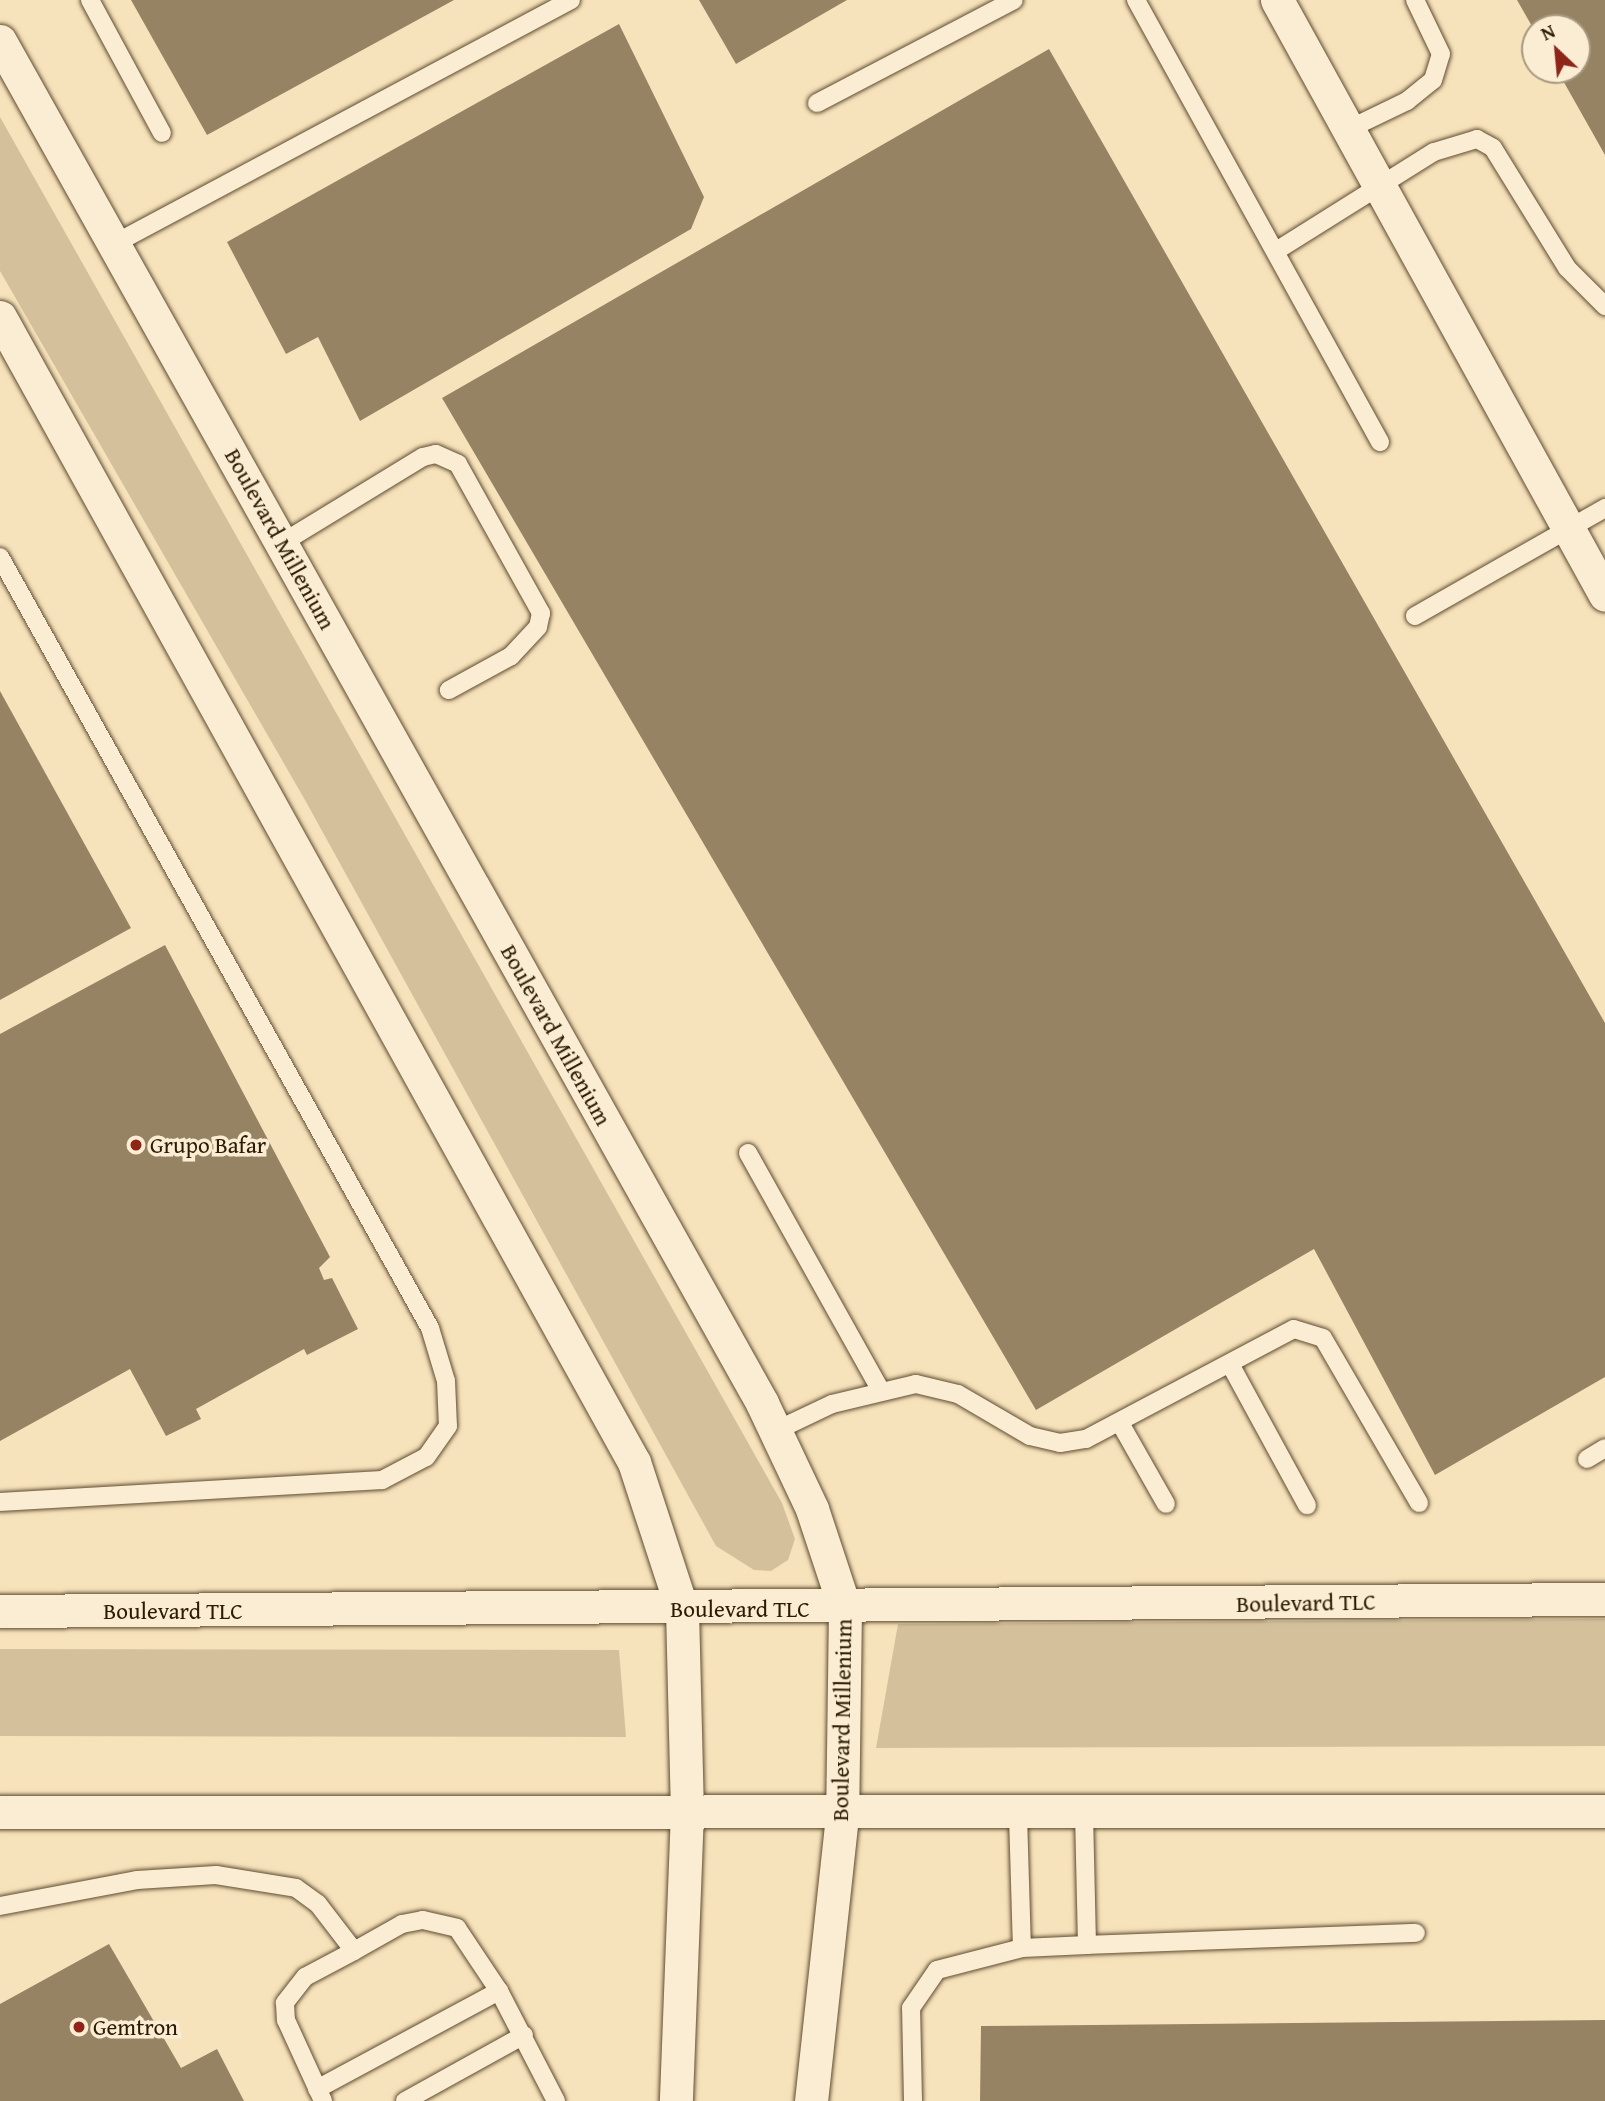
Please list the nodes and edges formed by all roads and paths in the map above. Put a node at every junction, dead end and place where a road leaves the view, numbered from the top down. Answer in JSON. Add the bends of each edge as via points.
{"nodes":[{"id":1,"x":90,"y":0,"type":"edge"},
{"id":2,"x":571,"y":0,"type":"edge"},
{"id":3,"x":1014,"y":0,"type":"edge"},
{"id":4,"x":1136,"y":0,"type":"edge"},
{"id":5,"x":1277,"y":0,"type":"edge"},
{"id":6,"x":1415,"y":0,"type":"edge"},
{"id":7,"x":0,"y":41,"type":"edge"},
{"id":8,"x":817,"y":103,"type":"dead end"},
{"id":9,"x":1347,"y":130,"type":"junction"},
{"id":10,"x":162,"y":133,"type":"dead end"},
{"id":11,"x":1380,"y":188,"type":"junction"},
{"id":12,"x":114,"y":244,"type":"junction"},
{"id":13,"x":1276,"y":251,"type":"junction"},
{"id":14,"x":1605,"y":306,"type":"edge"},
{"id":15,"x":0,"y":317,"type":"edge"},
{"id":16,"x":1380,"y":442,"type":"dead end"},
{"id":17,"x":1605,"y":508,"type":"edge"},
{"id":18,"x":1568,"y":529,"type":"junction"},
{"id":19,"x":282,"y":542,"type":"junction"},
{"id":20,"x":0,"y":557,"type":"edge"},
{"id":21,"x":1605,"y":595,"type":"edge"},
{"id":22,"x":1415,"y":616,"type":"dead end"},
{"id":23,"x":449,"y":690,"type":"dead end"},
{"id":24,"x":748,"y":1153,"type":"dead end"},
{"id":25,"x":1230,"y":1364,"type":"junction"},
{"id":26,"x":880,"y":1389,"type":"junction"},
{"id":27,"x":1120,"y":1423,"type":"junction"},
{"id":28,"x":773,"y":1432,"type":"junction"},
{"id":29,"x":1605,"y":1448,"type":"edge"},
{"id":30,"x":1587,"y":1459,"type":"dead end"},
{"id":31,"x":0,"y":1502,"type":"edge"},
{"id":32,"x":1419,"y":1503,"type":"dead end"},
{"id":33,"x":1166,"y":1504,"type":"dead end"},
{"id":34,"x":1307,"y":1505,"type":"dead end"},
{"id":35,"x":1605,"y":1599,"type":"edge"},
{"id":36,"x":682,"y":1609,"type":"junction"},
{"id":37,"x":845,"y":1609,"type":"junction"},
{"id":38,"x":0,"y":1611,"type":"edge"},
{"id":39,"x":687,"y":1811,"type":"junction"},
{"id":40,"x":1605,"y":1811,"type":"edge"},
{"id":41,"x":0,"y":1812,"type":"edge"},
{"id":42,"x":1084,"y":1814,"type":"junction"},
{"id":43,"x":1018,"y":1815,"type":"junction"},
{"id":44,"x":842,"y":1816,"type":"junction"},
{"id":45,"x":0,"y":1906,"type":"edge"},
{"id":46,"x":1416,"y":1933,"type":"dead end"},
{"id":47,"x":1087,"y":1945,"type":"junction"},
{"id":48,"x":1022,"y":1948,"type":"junction"},
{"id":49,"x":354,"y":1951,"type":"junction"},
{"id":50,"x":499,"y":1990,"type":"junction"},
{"id":51,"x":524,"y":2035,"type":"junction"},
{"id":52,"x":320,"y":2095,"type":"edge"},
{"id":53,"x":405,"y":2101,"type":"edge"},
{"id":54,"x":556,"y":2101,"type":"edge"},
{"id":55,"x":676,"y":2101,"type":"edge"},
{"id":56,"x":811,"y":2101,"type":"edge"},
{"id":57,"x":913,"y":2101,"type":"edge"}],
"edges":[{"from":1,"to":10,"type":"lane"},
{"from":2,"to":12,"type":"lane"},
{"from":3,"to":8,"type":"lane"},
{"from":4,"to":13,"type":"lane"},
{"from":5,"to":9,"type":"street"},
{"from":6,"to":9,"type":"lane","via":[[1441,54],[1433,80],[1407,102]]},
{"from":7,"to":12,"type":"street","name":"Boulevard Millenium"},
{"from":9,"to":11,"type":"street"},
{"from":11,"to":13,"type":"lane"},
{"from":11,"to":14,"type":"lane","via":[[1467,138],[1486,142],[1567,268]]},
{"from":11,"to":18,"type":"street"},
{"from":12,"to":19,"type":"street","name":"Boulevard Millenium"},
{"from":13,"to":16,"type":"lane"},
{"from":15,"to":36,"type":"street","via":[[634,1462]]},
{"from":17,"to":18,"type":"lane"},
{"from":18,"to":21,"type":"street"},
{"from":18,"to":22,"type":"lane"},
{"from":19,"to":23,"type":"lane","via":[[423,457],[436,454],[458,464],[541,612],[538,627],[518,650]]},
{"from":19,"to":28,"type":"street","name":"Boulevard Millenium"},
{"from":20,"to":31,"type":"lane","via":[[430,1328],[446,1381],[448,1426],[426,1457],[382,1480]]},
{"from":24,"to":26,"type":"lane"},
{"from":25,"to":27,"type":"lane"},
{"from":25,"to":32,"type":"lane","via":[[1294,1329],[1323,1338]]},
{"from":25,"to":34,"type":"lane"},
{"from":26,"to":27,"type":"lane","via":[[916,1384],[958,1394],[1030,1436],[1060,1443]]},
{"from":26,"to":28,"type":"lane"},
{"from":27,"to":33,"type":"lane"},
{"from":28,"to":37,"type":"street","name":"Boulevard Millenium","via":[[812,1509]]},
{"from":29,"to":30,"type":"lane"},
{"from":35,"to":37,"type":"street","name":"Boulevard TLC"},
{"from":36,"to":37,"type":"street","name":"Boulevard TLC"},
{"from":36,"to":38,"type":"street","name":"Boulevard TLC"},
{"from":36,"to":39,"type":"street"},
{"from":37,"to":44,"type":"street","name":"Boulevard Millenium"},
{"from":39,"to":41,"type":"street"},
{"from":39,"to":44,"type":"street"},
{"from":39,"to":55,"type":"street"},
{"from":40,"to":42,"type":"street"},
{"from":42,"to":43,"type":"street"},
{"from":42,"to":47,"type":"lane"},
{"from":43,"to":44,"type":"street"},
{"from":43,"to":48,"type":"lane"},
{"from":44,"to":56,"type":"street","name":"Boulevard Millenium"},
{"from":45,"to":49,"type":"lane","via":[[137,1880],[258,1878],[296,1888],[318,1904]]},
{"from":46,"to":47,"type":"lane"},
{"from":47,"to":48,"type":"lane"},
{"from":48,"to":57,"type":"lane","via":[[937,1970],[922,1984],[907,2031]]},
{"from":49,"to":50,"type":"lane","via":[[402,1924],[443,1922],[468,1939]]},
{"from":49,"to":52,"type":"lane","via":[[304,1977],[285,2003]]},
{"from":50,"to":51,"type":"lane"},
{"from":50,"to":52,"type":"lane"},
{"from":51,"to":53,"type":"lane"},
{"from":51,"to":54,"type":"lane"}]}
